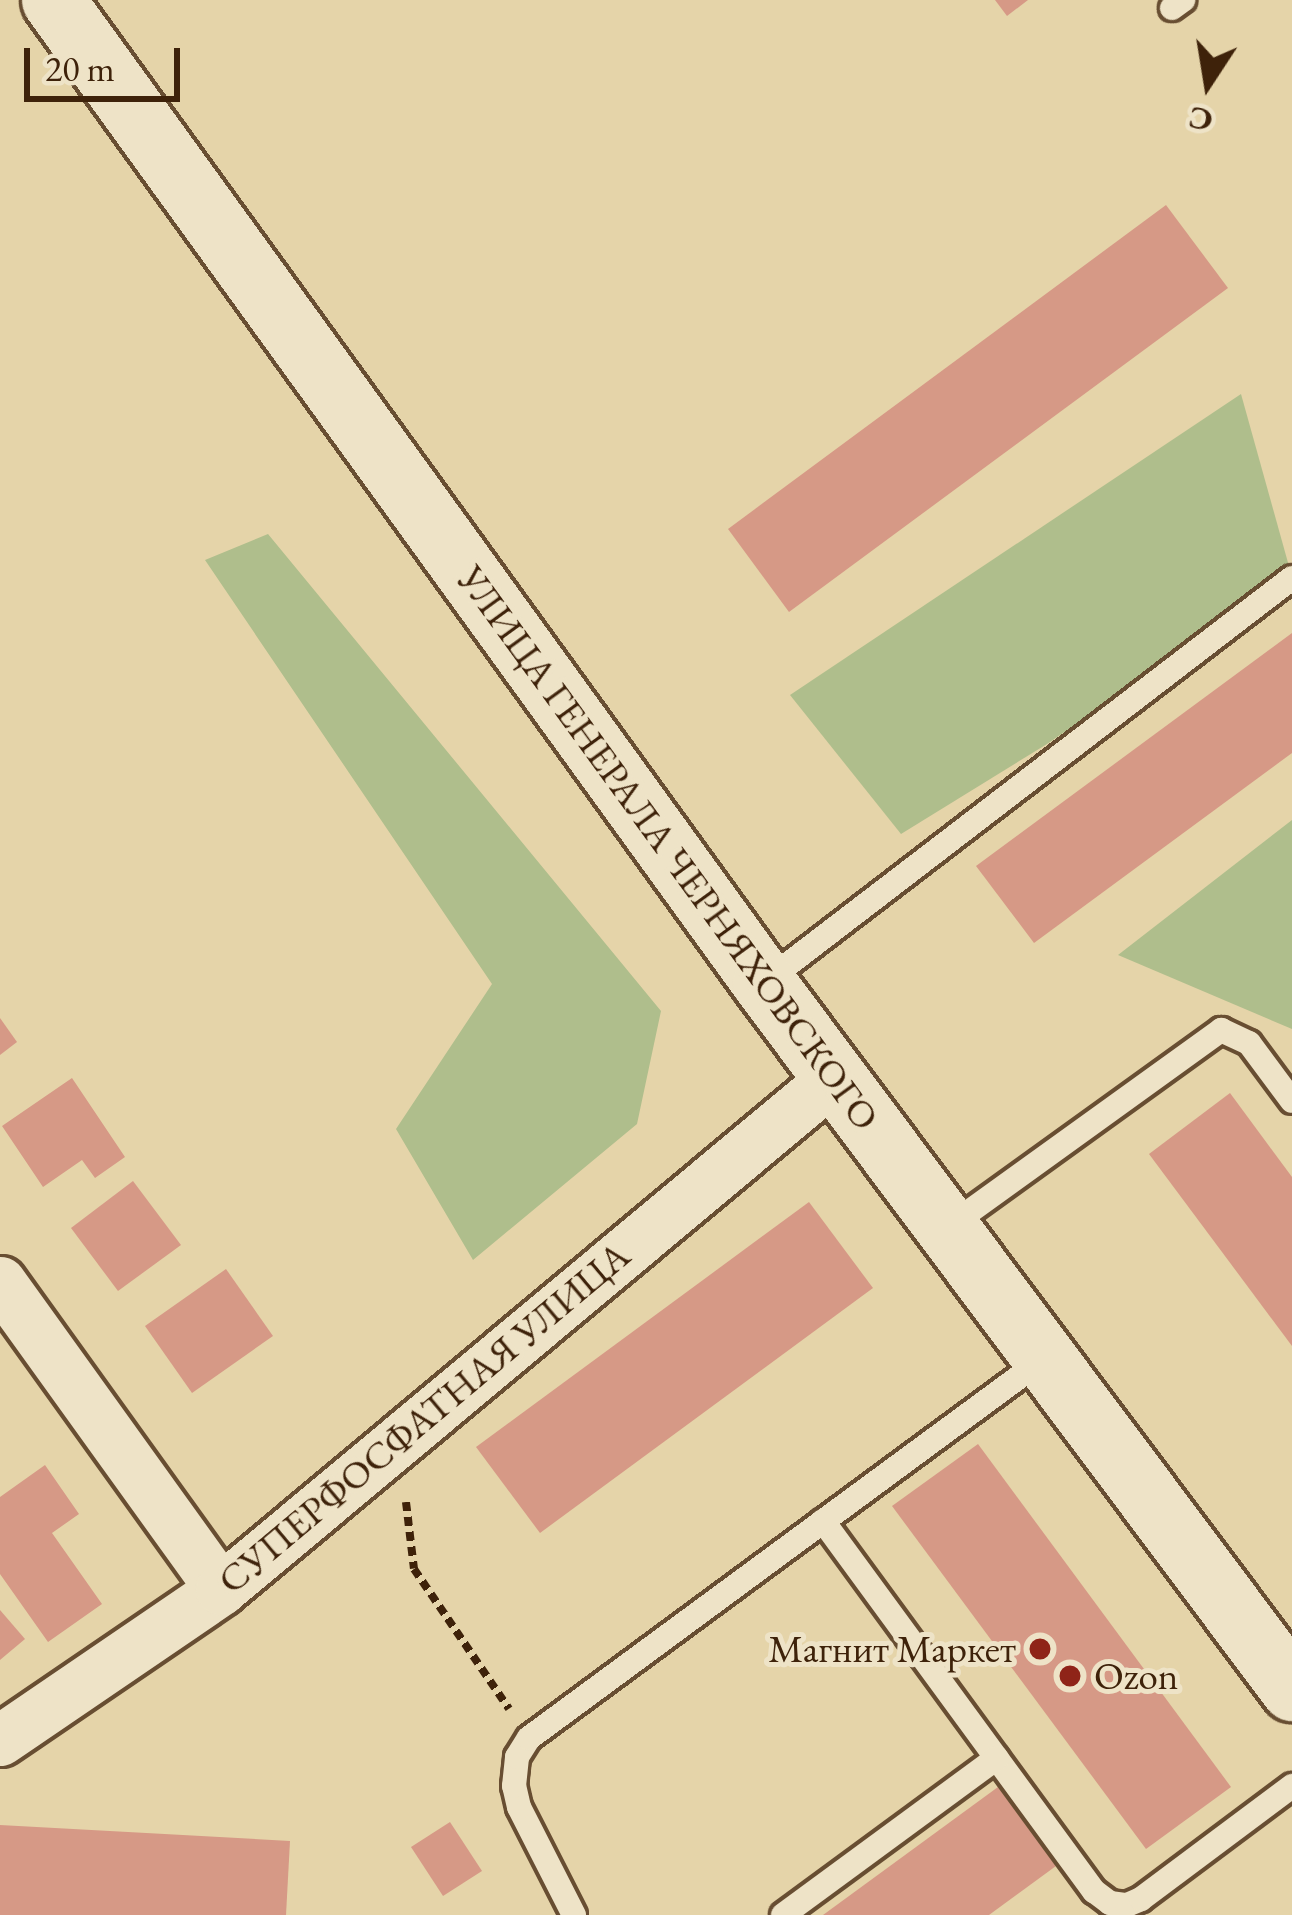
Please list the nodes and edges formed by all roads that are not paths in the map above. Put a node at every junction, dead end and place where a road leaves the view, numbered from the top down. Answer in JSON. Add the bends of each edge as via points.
{"nodes":[{"id":1,"x":53,"y":0,"type":"edge"},
{"id":2,"x":1292,"y":578,"type":"edge"},
{"id":3,"x":764,"y":983,"type":"junction"},
{"id":4,"x":833,"y":1078,"type":"junction"},
{"id":5,"x":1292,"y":1101,"type":"edge"},
{"id":6,"x":946,"y":1228,"type":"junction"},
{"id":7,"x":0,"y":1282,"type":"edge"},
{"id":8,"x":1044,"y":1359,"type":"junction"},
{"id":9,"x":823,"y":1521,"type":"junction"},
{"id":10,"x":221,"y":1588,"type":"junction"},
{"id":11,"x":1292,"y":1689,"type":"edge"},
{"id":12,"x":0,"y":1740,"type":"edge"},
{"id":13,"x":997,"y":1758,"type":"junction"},
{"id":14,"x":1292,"y":1786,"type":"edge"},
{"id":15,"x":574,"y":1915,"type":"edge"},
{"id":16,"x":783,"y":1915,"type":"edge"}],
"edges":[{"from":1,"to":3,"type":"street","name":"УЛИЦА ГЕНЕРАЛА ЧЕРНЯХОВСКОГО"},
{"from":2,"to":3,"type":"lane"},
{"from":3,"to":4,"type":"street","name":"УЛИЦА ГЕНЕРАЛА ЧЕРНЯХОВСКОГО"},
{"from":4,"to":6,"type":"street","name":"УЛИЦА ГЕНЕРАЛА ЧЕРНЯХОВСКОГО"},
{"from":4,"to":10,"type":"street","name":"СУПЕРФОСФАТНАЯ УЛИЦА"},
{"from":5,"to":6,"type":"lane","via":[[1249,1043],[1221,1030]]},
{"from":6,"to":8,"type":"street","name":"УЛИЦА ГЕНЕРАЛА ЧЕРНЯХОВСКОГО"},
{"from":7,"to":10,"type":"street"},
{"from":8,"to":9,"type":"lane"},
{"from":8,"to":11,"type":"street","name":"УЛИЦА ГЕНЕРАЛА ЧЕРНЯХОВСКОГО"},
{"from":9,"to":13,"type":"lane"},
{"from":9,"to":15,"type":"lane","via":[[529,1738],[518,1757],[518,1807]]},
{"from":10,"to":12,"type":"street","name":"СУПЕРФОСФАТНАЯ УЛИЦА"},
{"from":13,"to":14,"type":"lane","via":[[1110,1904],[1126,1905]]},
{"from":13,"to":16,"type":"lane"}]}
